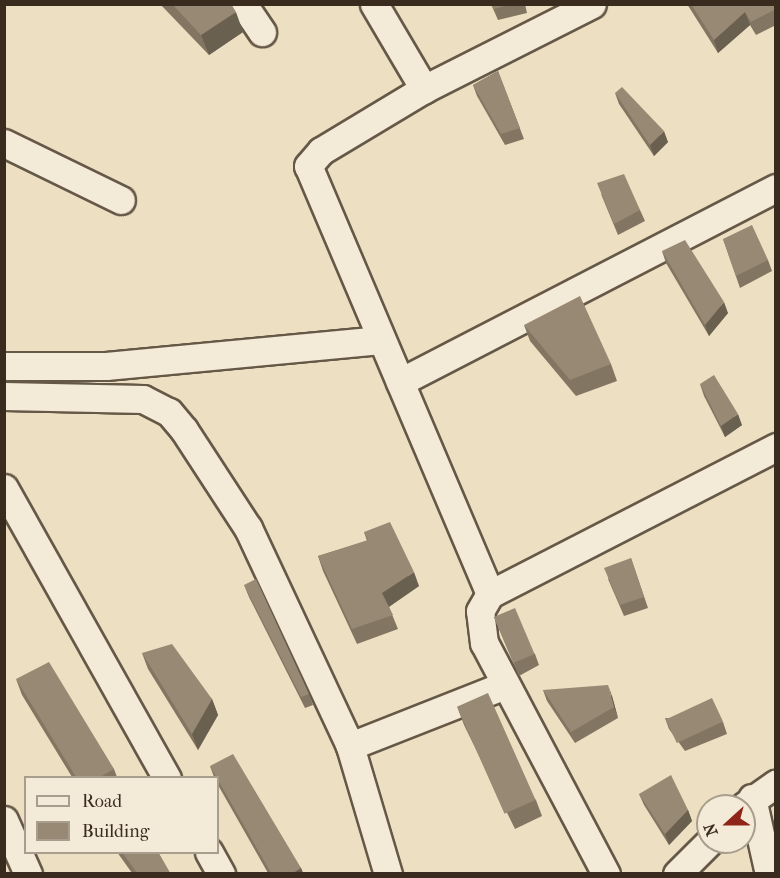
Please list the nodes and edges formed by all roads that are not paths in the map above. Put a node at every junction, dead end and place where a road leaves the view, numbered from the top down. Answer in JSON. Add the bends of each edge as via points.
{"nodes":[{"id":1,"x":243,"y":4,"type":"edge"},
{"id":2,"x":374,"y":4,"type":"edge"},
{"id":3,"x":592,"y":4,"type":"edge"},
{"id":4,"x":262,"y":32,"type":"dead end"},
{"id":5,"x":424,"y":89,"type":"junction"},
{"id":6,"x":4,"y":143,"type":"edge"},
{"id":7,"x":776,"y":188,"type":"edge"},
{"id":8,"x":121,"y":200,"type":"dead end"},
{"id":9,"x":381,"y":340,"type":"junction"},
{"id":10,"x":4,"y":366,"type":"edge"},
{"id":11,"x":400,"y":382,"type":"junction"},
{"id":12,"x":4,"y":396,"type":"edge"},
{"id":13,"x":776,"y":447,"type":"edge"},
{"id":14,"x":4,"y":488,"type":"edge"},
{"id":15,"x":490,"y":594,"type":"junction"},
{"id":16,"x":505,"y":685,"type":"junction"},
{"id":17,"x":350,"y":746,"type":"junction"},
{"id":18,"x":166,"y":776,"type":"edge"},
{"id":19,"x":776,"y":784,"type":"edge"},
{"id":20,"x":756,"y":797,"type":"edge"},
{"id":21,"x":4,"y":820,"type":"edge"},
{"id":22,"x":756,"y":829,"type":"edge"},
{"id":23,"x":210,"y":854,"type":"edge"},
{"id":24,"x":697,"y":854,"type":"edge"},
{"id":25,"x":28,"y":873,"type":"edge"},
{"id":26,"x":221,"y":873,"type":"edge"},
{"id":27,"x":388,"y":873,"type":"edge"},
{"id":28,"x":606,"y":873,"type":"edge"},
{"id":29,"x":677,"y":873,"type":"edge"},
{"id":30,"x":769,"y":873,"type":"edge"}],
"edges":[{"from":1,"to":4,"type":"street"},
{"from":2,"to":5,"type":"street"},
{"from":3,"to":5,"type":"street"},
{"from":5,"to":9,"type":"street","via":[[321,151],[308,166]]},
{"from":6,"to":8,"type":"street"},
{"from":7,"to":11,"type":"street"},
{"from":9,"to":10,"type":"street","via":[[118,365]]},
{"from":9,"to":11,"type":"street"},
{"from":11,"to":15,"type":"street"},
{"from":12,"to":17,"type":"street","via":[[124,396],[169,412],[248,528]]},
{"from":13,"to":15,"type":"street"},
{"from":14,"to":18,"type":"street"},
{"from":15,"to":16,"type":"street","via":[[480,611],[480,626]]},
{"from":16,"to":17,"type":"street"},
{"from":16,"to":28,"type":"street"},
{"from":17,"to":27,"type":"street"},
{"from":19,"to":20,"type":"street"},
{"from":21,"to":25,"type":"street"},
{"from":22,"to":30,"type":"street"},
{"from":23,"to":26,"type":"street"},
{"from":24,"to":29,"type":"street"}]}
